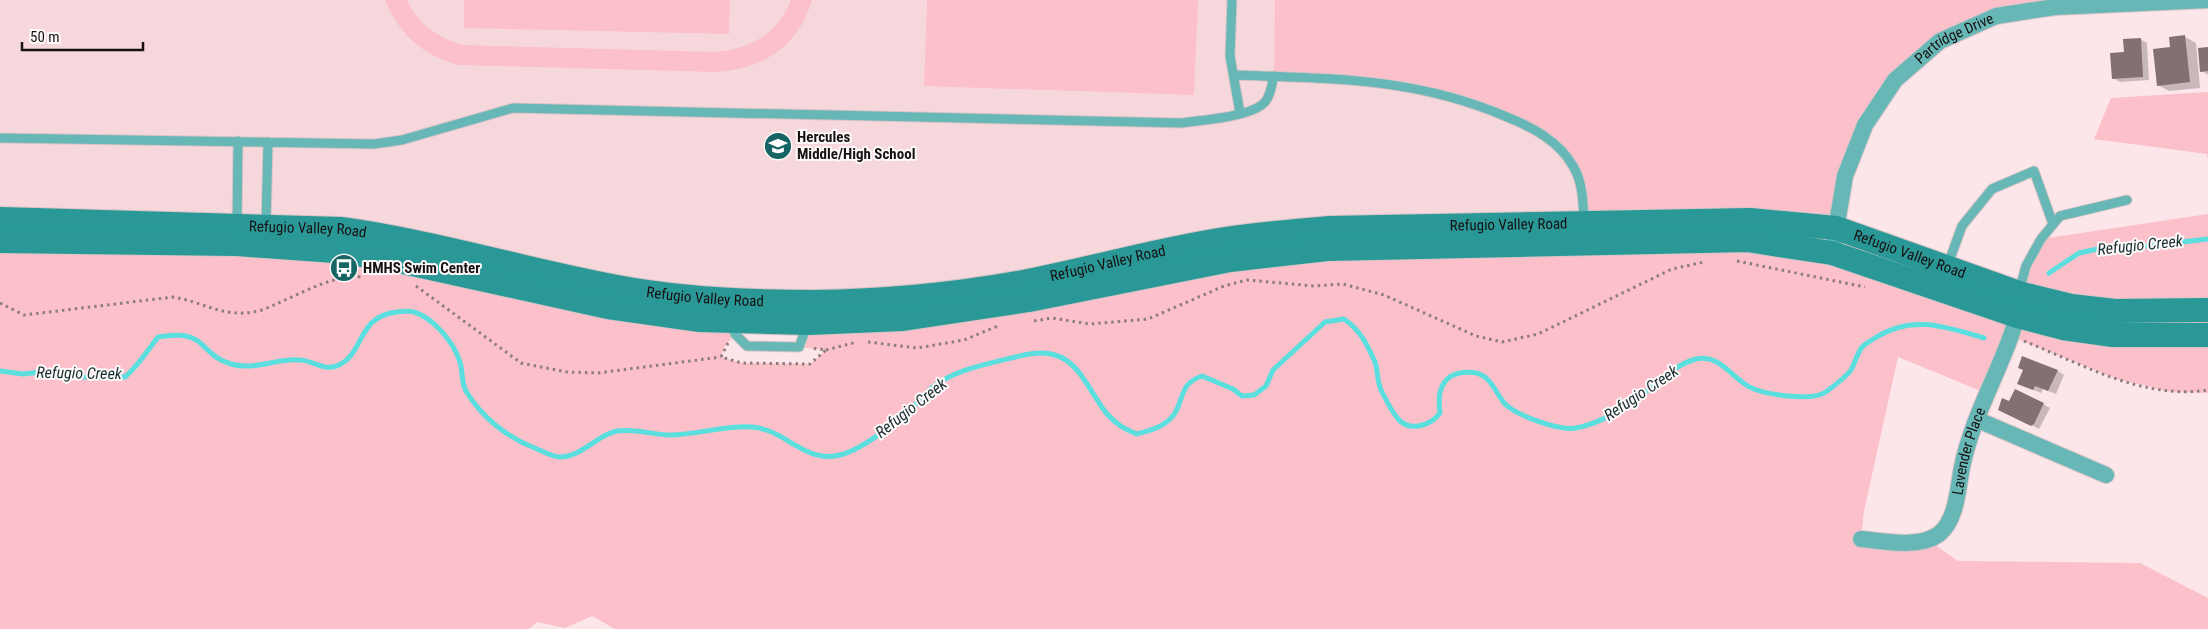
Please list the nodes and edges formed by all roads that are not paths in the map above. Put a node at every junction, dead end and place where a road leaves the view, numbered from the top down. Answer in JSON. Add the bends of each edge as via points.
{"nodes":[{"id":1,"x":1232,"y":0,"type":"edge"},
{"id":2,"x":2208,"y":0,"type":"edge"},
{"id":3,"x":1234,"y":75,"type":"junction"},
{"id":4,"x":1274,"y":76,"type":"junction"},
{"id":5,"x":1240,"y":113,"type":"junction"},
{"id":6,"x":0,"y":138,"type":"edge"},
{"id":7,"x":238,"y":141,"type":"junction"},
{"id":8,"x":268,"y":142,"type":"junction"},
{"id":9,"x":2127,"y":200,"type":"dead end"},
{"id":10,"x":0,"y":219,"type":"edge"},
{"id":11,"x":1584,"y":224,"type":"junction"},
{"id":12,"x":2053,"y":224,"type":"junction"},
{"id":13,"x":1836,"y":228,"type":"junction"},
{"id":14,"x":237,"y":234,"type":"junction"},
{"id":15,"x":266,"y":236,"type":"junction"},
{"id":16,"x":0,"y":241,"type":"edge"},
{"id":17,"x":1832,"y":253,"type":"junction"},
{"id":18,"x":1947,"y":267,"type":"junction"},
{"id":19,"x":2021,"y":293,"type":"junction"},
{"id":20,"x":731,"y":310,"type":"junction"},
{"id":21,"x":2208,"y":310,"type":"edge"},
{"id":22,"x":2014,"y":326,"type":"junction"},
{"id":23,"x":2208,"y":335,"type":"edge"},
{"id":24,"x":1978,"y":420,"type":"junction"},
{"id":25,"x":2106,"y":475,"type":"dead end"},
{"id":26,"x":1860,"y":540,"type":"dead end"}],
"edges":[{"from":1,"to":3,"type":"lane","via":[[1230,56]]},
{"from":2,"to":13,"type":"street","name":"Partridge Drive","via":[[2035,10],[1996,16],[1940,41],[1895,80],[1865,125],[1845,176]]},
{"from":3,"to":4,"type":"lane"},
{"from":3,"to":5,"type":"lane"},
{"from":4,"to":5,"type":"lane","via":[[1267,100],[1254,110]]},
{"from":4,"to":11,"type":"lane","via":[[1374,81],[1429,90],[1526,125],[1564,152],[1574,167],[1581,190]]},
{"from":5,"to":8,"type":"lane","via":[[1182,123],[513,108],[402,140],[374,144]]},
{"from":6,"to":7,"type":"lane"},
{"from":7,"to":8,"type":"lane"},
{"from":7,"to":14,"type":"lane"},
{"from":8,"to":15,"type":"lane"},
{"from":9,"to":12,"type":"lane","via":[[2060,216]]},
{"from":10,"to":14,"type":"street","name":"Refugio Valley Road"},
{"from":11,"to":13,"type":"street","name":"Refugio Valley Road","via":[[1750,220]]},
{"from":11,"to":20,"type":"street","name":"Refugio Valley Road","via":[[1330,228],[1277,232],[1223,239],[1026,281],[962,291]]},
{"from":12,"to":18,"type":"lane","via":[[2034,171],[1992,189],[1962,226]]},
{"from":12,"to":19,"type":"lane","via":[[2026,266]]},
{"from":13,"to":17,"type":"street","name":"Partridge Drive"},
{"from":13,"to":18,"type":"street","name":"Refugio Valley Road"},
{"from":14,"to":15,"type":"street","name":"Refugio Valley Road"},
{"from":14,"to":16,"type":"street","name":"Refugio Valley Road"},
{"from":15,"to":20,"type":"street","name":"Refugio Valley Road","via":[[341,229],[388,236]]},
{"from":17,"to":20,"type":"street","name":"Refugio Valley Road","via":[[1747,240],[1327,249],[1230,260],[1030,300],[903,320],[808,323]]},
{"from":17,"to":22,"type":"street","name":"Refugio Valley Road"},
{"from":18,"to":19,"type":"street","name":"Refugio Valley Road"},
{"from":19,"to":21,"type":"street","name":"Refugio Valley Road","via":[[2071,306],[2115,311]]},
{"from":19,"to":22,"type":"street","name":"Lavender Place"},
{"from":22,"to":23,"type":"street","name":"Refugio Valley Road","via":[[2113,335]]},
{"from":22,"to":24,"type":"street","name":"Lavender Place"},
{"from":24,"to":25,"type":"street"},
{"from":24,"to":26,"type":"street","name":"Lavender Place","via":[[1969,438],[1953,510],[1942,531],[1919,542]]}]}
